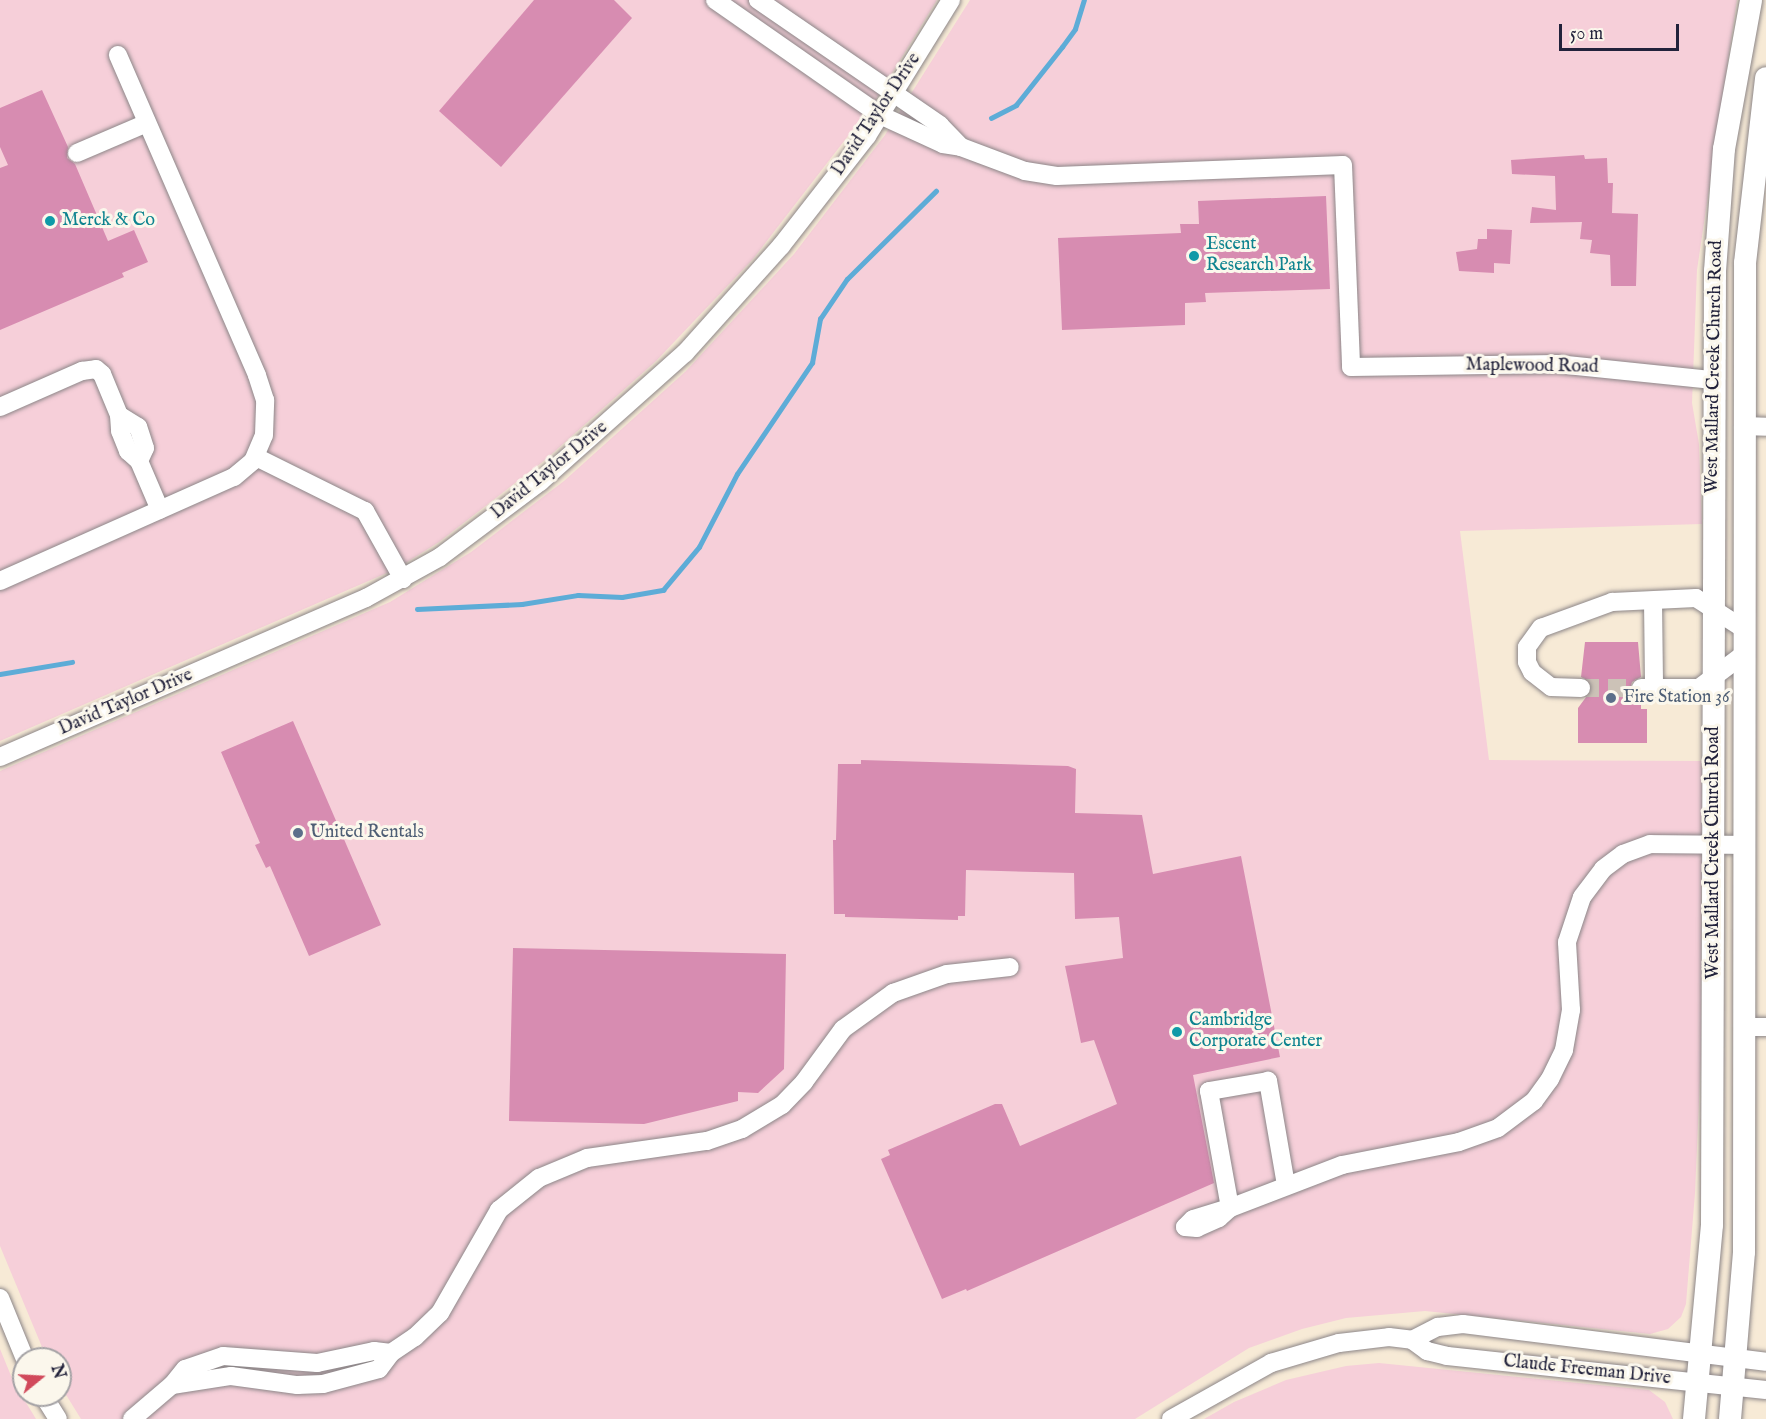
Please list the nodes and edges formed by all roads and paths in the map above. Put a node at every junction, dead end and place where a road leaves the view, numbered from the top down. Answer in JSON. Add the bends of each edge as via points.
{"nodes":[{"id":1,"x":715,"y":0,"type":"edge"},
{"id":2,"x":758,"y":0,"type":"edge"},
{"id":3,"x":951,"y":0,"type":"edge"},
{"id":4,"x":1751,"y":0,"type":"edge"},
{"id":5,"x":118,"y":55,"type":"dead end"},
{"id":6,"x":1766,"y":78,"type":"edge"},
{"id":7,"x":894,"y":93,"type":"junction"},
{"id":8,"x":880,"y":115,"type":"junction"},
{"id":9,"x":147,"y":123,"type":"junction"},
{"id":10,"x":962,"y":147,"type":"junction"},
{"id":11,"x":77,"y":153,"type":"dead end"},
{"id":12,"x":1713,"y":380,"type":"junction"},
{"id":13,"x":0,"y":407,"type":"edge"},
{"id":14,"x":1743,"y":426,"type":"junction"},
{"id":15,"x":1766,"y":427,"type":"edge"},
{"id":16,"x":256,"y":457,"type":"junction"},
{"id":17,"x":160,"y":510,"type":"junction"},
{"id":18,"x":403,"y":579,"type":"junction"},
{"id":19,"x":0,"y":581,"type":"edge"},
{"id":20,"x":1653,"y":601,"type":"junction"},
{"id":21,"x":1714,"y":607,"type":"junction"},
{"id":22,"x":1744,"y":629,"type":"junction"},
{"id":23,"x":1744,"y":654,"type":"junction"},
{"id":24,"x":1714,"y":678,"type":"junction"},
{"id":25,"x":1581,"y":688,"type":"tunnel mouth"},
{"id":26,"x":0,"y":757,"type":"edge"},
{"id":27,"x":1714,"y":843,"type":"junction"},
{"id":28,"x":1744,"y":845,"type":"junction"},
{"id":29,"x":1010,"y":967,"type":"dead end"},
{"id":30,"x":1756,"y":1027,"type":"edge"},
{"id":31,"x":1286,"y":1185,"type":"junction"},
{"id":32,"x":0,"y":1298,"type":"edge"},
{"id":33,"x":1412,"y":1340,"type":"junction"},
{"id":34,"x":20,"y":1347,"type":"edge"},
{"id":35,"x":1702,"y":1352,"type":"junction"},
{"id":36,"x":1736,"y":1358,"type":"junction"},
{"id":37,"x":1766,"y":1362,"type":"edge"},
{"id":38,"x":1699,"y":1383,"type":"junction"},
{"id":39,"x":1733,"y":1386,"type":"junction"},
{"id":40,"x":1766,"y":1390,"type":"edge"},
{"id":41,"x":132,"y":1419,"type":"edge"},
{"id":42,"x":1171,"y":1419,"type":"edge"},
{"id":43,"x":1694,"y":1419,"type":"edge"},
{"id":44,"x":1730,"y":1419,"type":"edge"}],
"edges":[{"from":1,"to":8,"type":"street"},
{"from":2,"to":7,"type":"street"},
{"from":3,"to":7,"type":"street","name":"David Taylor Drive"},
{"from":4,"to":12,"type":"main road","name":"West Mallard Creek Church Road","via":[[1721,174]]},
{"from":5,"to":9,"type":"street"},
{"from":6,"to":14,"type":"main road","name":"West Mallard Creek Church Road","via":[[1748,209]]},
{"from":7,"to":8,"type":"street","name":"David Taylor Drive"},
{"from":7,"to":10,"type":"street"},
{"from":8,"to":10,"type":"street","via":[[943,144]]},
{"from":8,"to":18,"type":"street","name":"David Taylor Drive","via":[[800,224],[670,368],[540,482],[464,540]]},
{"from":9,"to":11,"type":"street"},
{"from":9,"to":16,"type":"street","via":[[262,389],[266,422]]},
{"from":10,"to":12,"type":"street","name":"Maplewood Road","via":[[1025,171],[1057,176],[1343,165],[1351,367],[1557,364]]},
{"from":12,"to":21,"type":"main road","name":"West Mallard Creek Church Road"},
{"from":13,"to":17,"type":"street","via":[[92,369],[102,374],[128,451],[140,461]]},
{"from":14,"to":15,"type":"street"},
{"from":14,"to":22,"type":"main road","name":"West Mallard Creek Church Road"},
{"from":16,"to":17,"type":"street","via":[[234,477]]},
{"from":16,"to":18,"type":"street","via":[[365,511]]},
{"from":17,"to":19,"type":"street"},
{"from":18,"to":26,"type":"street","name":"David Taylor Drive"},
{"from":20,"to":21,"type":"street","via":[[1696,598]]},
{"from":20,"to":24,"type":"street","via":[[1648,688],[1695,689]]},
{"from":20,"to":25,"type":"street","via":[[1612,602],[1549,623],[1536,632],[1526,654],[1532,672],[1551,687]]},
{"from":21,"to":22,"type":"street"},
{"from":21,"to":24,"type":"main road","name":"West Mallard Creek Church Road"},
{"from":22,"to":23,"type":"main road","name":"West Mallard Creek Church Road"},
{"from":23,"to":24,"type":"street"},
{"from":23,"to":28,"type":"main road","name":"West Mallard Creek Church Road"},
{"from":24,"to":27,"type":"main road","name":"West Mallard Creek Church Road"},
{"from":27,"to":28,"type":"street"},
{"from":27,"to":31,"type":"street","via":[[1640,846],[1613,860],[1587,888],[1567,942],[1571,1010],[1566,1043],[1550,1079],[1520,1114],[1474,1138],[1358,1161]]},
{"from":27,"to":35,"type":"main road","name":"West Mallard Creek Church Road","via":[[1712,1225]]},
{"from":28,"to":30,"type":"main road","name":"West Mallard Creek Church Road"},
{"from":29,"to":41,"type":"street","via":[[947,974],[893,993],[843,1029],[782,1105],[742,1129],[707,1141],[587,1158],[539,1178],[499,1210],[440,1313],[391,1353],[374,1351],[304,1363],[223,1356],[185,1369]]},
{"from":30,"to":36,"type":"main road","name":"West Mallard Creek Church Road"},
{"from":31,"to":31,"type":"street","via":[[1230,1208],[1209,1091],[1268,1081]]},
{"from":32,"to":34,"type":"street"},
{"from":33,"to":35,"type":"street","name":"Claude Freeman Drive","via":[[1438,1326],[1463,1324]]},
{"from":33,"to":38,"type":"street","name":"Claude Freeman Drive","via":[[1441,1355]]},
{"from":33,"to":42,"type":"street","name":"Claude Freeman Drive","via":[[1367,1339],[1292,1355],[1230,1383]]},
{"from":35,"to":36,"type":"street","name":"Claude Freeman Drive"},
{"from":35,"to":38,"type":"main road","name":"West Mallard Creek Church Road"},
{"from":36,"to":37,"type":"street","name":"Claude Freeman Drive"},
{"from":36,"to":39,"type":"main road","name":"West Mallard Creek Church Road"},
{"from":38,"to":39,"type":"street","name":"Claude Freeman Drive"},
{"from":38,"to":43,"type":"main road","name":"West Mallard Creek Church Road"},
{"from":39,"to":40,"type":"street","name":"Claude Freeman Drive"},
{"from":39,"to":44,"type":"main road","name":"West Mallard Creek Church Road"}]}
